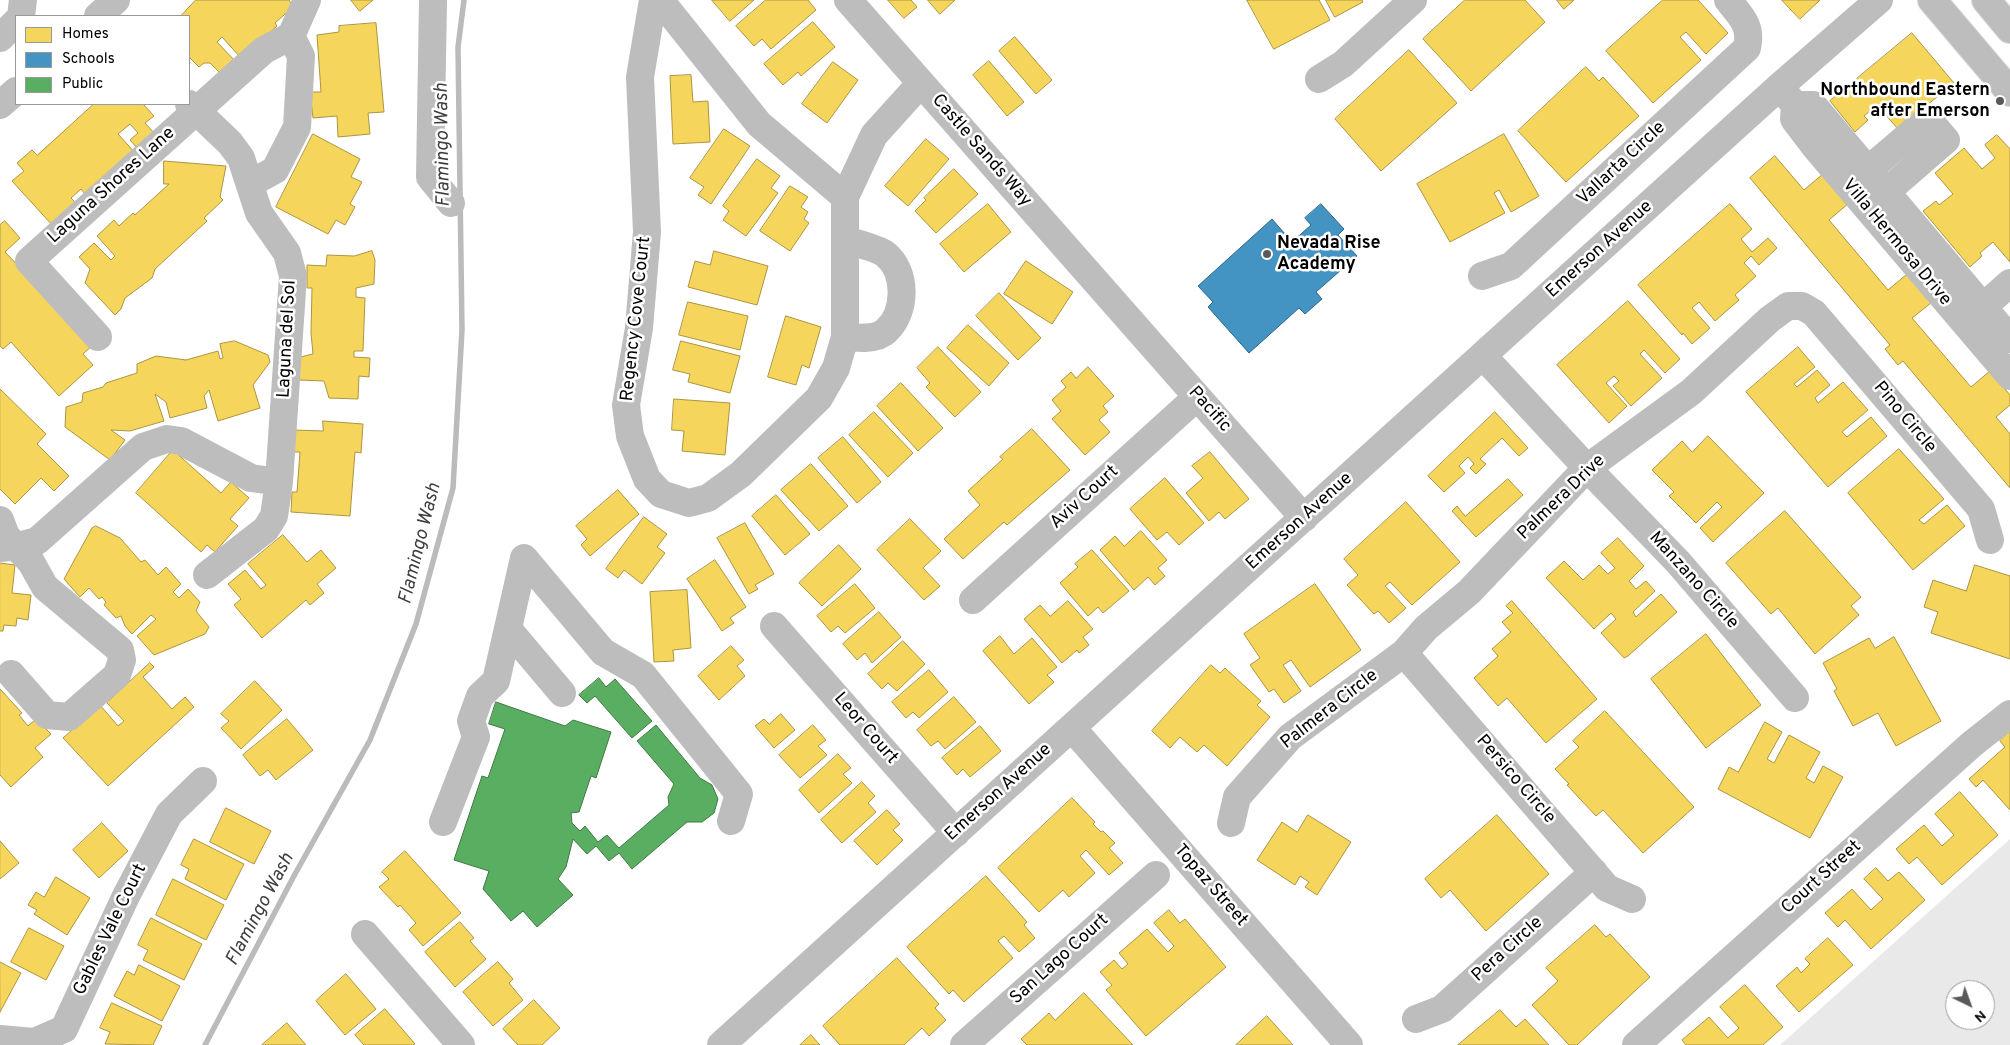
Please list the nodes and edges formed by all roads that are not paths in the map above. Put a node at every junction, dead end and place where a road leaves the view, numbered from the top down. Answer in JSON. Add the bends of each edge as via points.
{"nodes":[{"id":1,"x":23,"y":0,"type":"edge"},
{"id":2,"x":307,"y":0,"type":"edge"},
{"id":3,"x":653,"y":0,"type":"edge"},
{"id":4,"x":660,"y":0,"type":"edge"},
{"id":5,"x":848,"y":0,"type":"edge"},
{"id":6,"x":1413,"y":0,"type":"edge"},
{"id":7,"x":1728,"y":0,"type":"edge"},
{"id":8,"x":1879,"y":0,"type":"edge"},
{"id":9,"x":1932,"y":0,"type":"edge"},
{"id":10,"x":1986,"y":0,"type":"edge"},
{"id":11,"x":433,"y":1,"type":"edge"},
{"id":12,"x":21,"y":15,"type":"edge"},
{"id":13,"x":15,"y":23,"type":"edge"},
{"id":14,"x":2010,"y":28,"type":"edge"},
{"id":15,"x":291,"y":36,"type":"junction"},
{"id":16,"x":0,"y":38,"type":"edge"},
{"id":17,"x":1319,"y":79,"type":"dead end"},
{"id":18,"x":921,"y":83,"type":"junction"},
{"id":19,"x":15,"y":92,"type":"edge"},
{"id":20,"x":2010,"y":92,"type":"edge"},
{"id":21,"x":1787,"y":96,"type":"junction"},
{"id":22,"x":0,"y":105,"type":"edge"},
{"id":23,"x":192,"y":107,"type":"edge"},
{"id":24,"x":250,"y":183,"type":"junction"},
{"id":25,"x":845,"y":197,"type":"junction"},
{"id":26,"x":451,"y":203,"type":"dead end"},
{"id":27,"x":845,"y":240,"type":"junction"},
{"id":28,"x":1482,"y":276,"type":"dead end"},
{"id":29,"x":2010,"y":283,"type":"edge"},
{"id":30,"x":1114,"y":302,"type":"joint"},
{"id":31,"x":1802,"y":306,"type":"joint"},
{"id":32,"x":1995,"y":324,"type":"edge"},
{"id":33,"x":98,"y":337,"type":"dead end"},
{"id":34,"x":845,"y":337,"type":"junction"},
{"id":35,"x":1483,"y":356,"type":"junction"},
{"id":36,"x":2010,"y":376,"type":"edge"},
{"id":37,"x":1197,"y":397,"type":"junction"},
{"id":38,"x":1587,"y":468,"type":"junction"},
{"id":39,"x":279,"y":482,"type":"junction"},
{"id":40,"x":1304,"y":518,"type":"junction"},
{"id":41,"x":0,"y":520,"type":"edge"},
{"id":42,"x":1990,"y":540,"type":"dead end"},
{"id":43,"x":9,"y":547,"type":"edge"},
{"id":44,"x":207,"y":576,"type":"dead end"},
{"id":45,"x":973,"y":600,"type":"dead end"},
{"id":46,"x":774,"y":626,"type":"dead end"},
{"id":47,"x":508,"y":629,"type":"junction"},
{"id":48,"x":1404,"y":653,"type":"junction"},
{"id":49,"x":11,"y":674,"type":"dead end"},
{"id":50,"x":562,"y":694,"type":"dead end"},
{"id":51,"x":1795,"y":698,"type":"dead end"},
{"id":52,"x":2010,"y":714,"type":"edge"},
{"id":53,"x":1072,"y":728,"type":"junction"},
{"id":54,"x":204,"y":781,"type":"dead end"},
{"id":55,"x":731,"y":821,"type":"dead end"},
{"id":56,"x":443,"y":822,"type":"dead end"},
{"id":57,"x":1231,"y":822,"type":"dead end"},
{"id":58,"x":956,"y":833,"type":"junction"},
{"id":59,"x":1594,"y":872,"type":"junction"},
{"id":60,"x":1156,"y":875,"type":"dead end"},
{"id":61,"x":1632,"y":899,"type":"dead end"},
{"id":62,"x":364,"y":934,"type":"dead end"},
{"id":63,"x":1416,"y":1019,"type":"dead end"},
{"id":64,"x":0,"y":1039,"type":"edge"},
{"id":65,"x":461,"y":1045,"type":"edge"},
{"id":66,"x":721,"y":1045,"type":"edge"},
{"id":67,"x":964,"y":1045,"type":"edge"},
{"id":68,"x":1349,"y":1045,"type":"edge"},
{"id":69,"x":1636,"y":1045,"type":"edge"}],
"edges":[{"from":1,"to":12,"type":"street"},
{"from":2,"to":15,"type":"street"},
{"from":3,"to":34,"type":"street","name":"Regency Cove Court","via":[[640,77],[647,232],[639,328],[626,405],[630,436],[647,479],[660,494],[689,503],[708,498],[741,474],[818,398],[836,368]]},
{"from":4,"to":25,"type":"street","via":[[759,124]]},
{"from":5,"to":18,"type":"street","name":"Castle Sands Way"},
{"from":6,"to":17,"type":"street","via":[[1343,64]]},
{"from":7,"to":28,"type":"street","name":"Vallarta Circle","via":[[1747,24],[1750,37],[1747,48],[1511,266]]},
{"from":8,"to":21,"type":"street","name":"Emerson Avenue"},
{"from":9,"to":20,"type":"street"},
{"from":10,"to":14,"type":"street"},
{"from":11,"to":26,"type":"street","via":[[430,177]]},
{"from":13,"to":16,"type":"street"},
{"from":15,"to":23,"type":"street","name":"Laguna Shores Lane","via":[[264,50]]},
{"from":15,"to":24,"type":"street","via":[[301,56],[297,127],[275,170]]},
{"from":18,"to":25,"type":"street","name":"Regency Cove Court","via":[[874,136]]},
{"from":18,"to":30,"type":"street","name":"Castle Sands Way"},
{"from":19,"to":22,"type":"street"},
{"from":21,"to":32,"type":"street","name":"Villa Hermosa Drive","via":[[1794,119],[1873,185]]},
{"from":21,"to":35,"type":"street","name":"Emerson Avenue"},
{"from":23,"to":24,"type":"street","name":"Laguna del Sol","via":[[230,143],[241,158]]},
{"from":23,"to":33,"type":"street","name":"Laguna Shores Lane","via":[[29,261]]},
{"from":24,"to":39,"type":"street","name":"Laguna del Sol","via":[[260,213],[287,253],[293,276]]},
{"from":25,"to":27,"type":"street","name":"Regency Cove Court"},
{"from":27,"to":34,"type":"street","name":"Regency Cove Court"},
{"from":27,"to":34,"type":"street","via":[[884,253],[897,267],[902,293],[897,314],[886,332],[867,338]]},
{"from":29,"to":32,"type":"street"},
{"from":30,"to":37,"type":"street","name":"Pacific"},
{"from":31,"to":38,"type":"street","name":"Palmera Drive","via":[[1788,306],[1770,319],[1691,392]]},
{"from":31,"to":42,"type":"street","name":"Pino Circle","via":[[1814,313],[1982,509]]},
{"from":32,"to":36,"type":"street","name":"Villa Hermosa Drive"},
{"from":35,"to":38,"type":"street","name":"Manzano Circle"},
{"from":35,"to":40,"type":"street","name":"Emerson Avenue"},
{"from":37,"to":40,"type":"street","name":"Pacific"},
{"from":37,"to":45,"type":"street","name":"Aviv Court"},
{"from":38,"to":48,"type":"street","name":"Palmera Drive","via":[[1469,592],[1426,628]]},
{"from":38,"to":51,"type":"street","name":"Manzano Circle","via":[[1678,562]]},
{"from":39,"to":43,"type":"street","via":[[251,478],[181,441],[167,439],[144,447],[37,541]]},
{"from":39,"to":44,"type":"street","name":"Laguna del Sol","via":[[274,516],[266,530]]},
{"from":40,"to":53,"type":"street","name":"Emerson Avenue"},
{"from":41,"to":43,"type":"street"},
{"from":43,"to":49,"type":"street","via":[[31,562],[46,587],[120,650],[122,660],[117,674],[69,717],[47,715]]},
{"from":46,"to":58,"type":"street","name":"Leor Court"},
{"from":47,"to":50,"type":"street"},
{"from":47,"to":55,"type":"street","via":[[524,558],[603,652],[643,675],[739,794]]},
{"from":47,"to":56,"type":"street","via":[[496,681],[480,696],[471,721],[476,738]]},
{"from":48,"to":57,"type":"street","name":"Palmera Circle","via":[[1290,737],[1237,797]]},
{"from":48,"to":59,"type":"street","name":"Persico Circle"},
{"from":52,"to":69,"type":"street","name":"Court Street","via":[[1972,744]]},
{"from":53,"to":58,"type":"street","name":"Emerson Avenue"},
{"from":53,"to":68,"type":"street","name":"Topaz Street"},
{"from":54,"to":64,"type":"street","name":"Gables Vale Court","via":[[169,814],[126,896],[64,1029],[34,1042]]},
{"from":58,"to":66,"type":"street","name":"Emerson Avenue"},
{"from":59,"to":61,"type":"street","name":"Persico Circle","via":[[1607,888]]},
{"from":59,"to":63,"type":"street","name":"Pera Circle","via":[[1442,1009]]},
{"from":60,"to":67,"type":"street","name":"San Lago Court"},
{"from":62,"to":65,"type":"street"}]}
